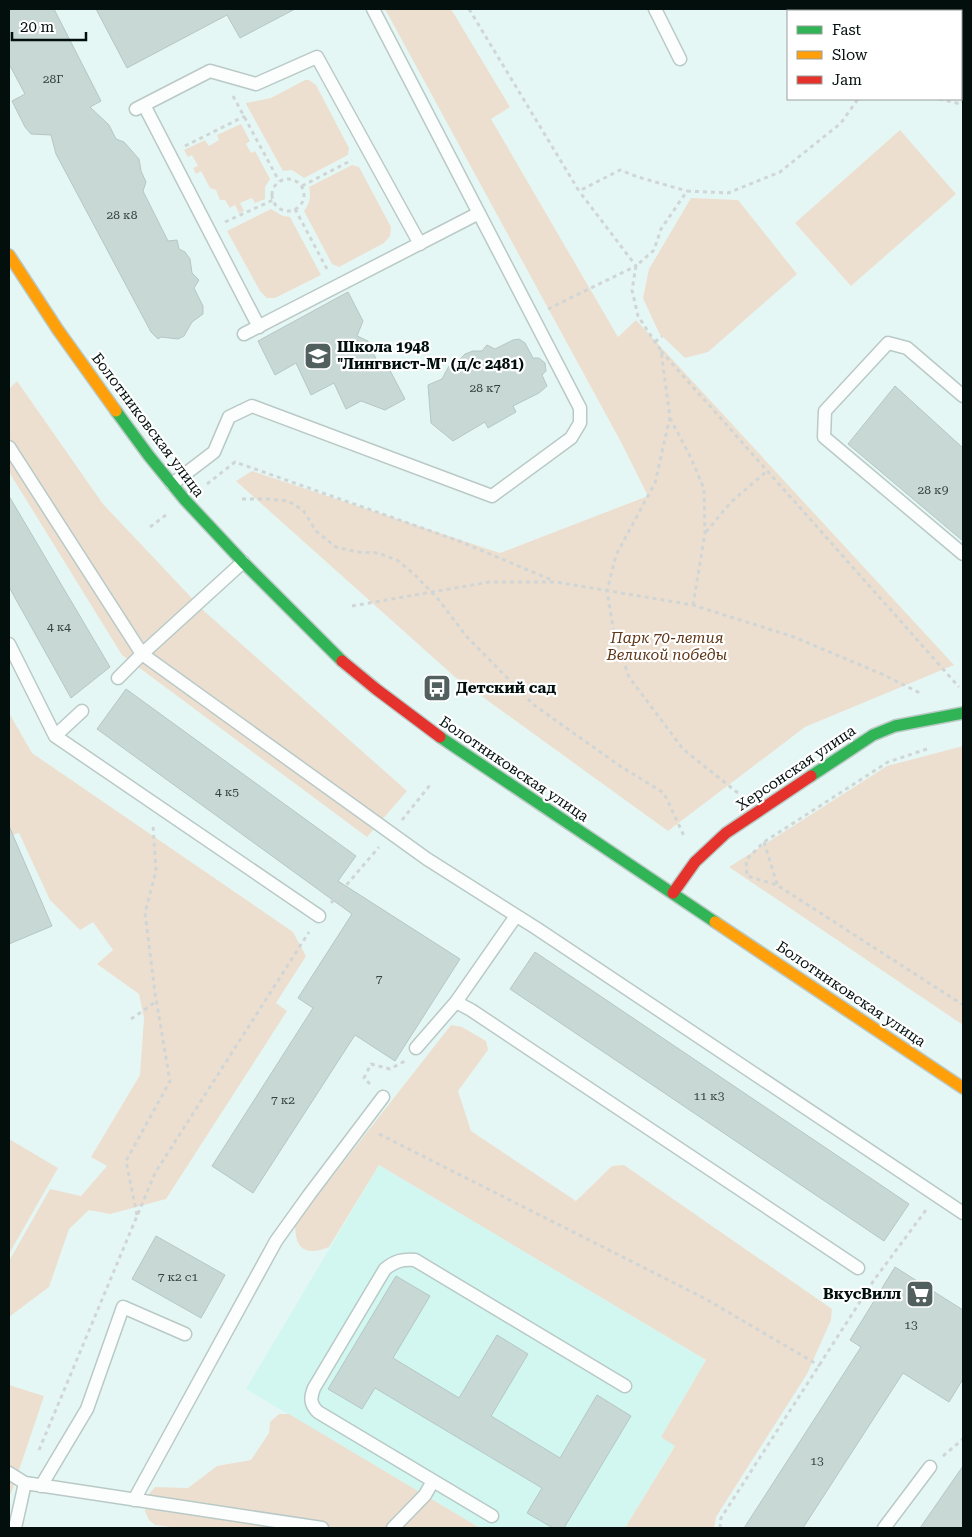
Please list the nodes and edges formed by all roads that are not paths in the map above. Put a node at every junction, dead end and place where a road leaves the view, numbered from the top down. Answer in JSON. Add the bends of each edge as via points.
{"nodes":[{"id":1,"x":373,"y":9,"type":"edge"},
{"id":2,"x":655,"y":9,"type":"edge"},
{"id":3,"x":680,"y":59,"type":"dead end"},
{"id":4,"x":479,"y":214,"type":"junction"},
{"id":5,"x":420,"y":244,"type":"junction"},
{"id":6,"x":9,"y":255,"type":"edge"},
{"id":7,"x":259,"y":327,"type":"junction"},
{"id":8,"x":244,"y":334,"type":"dead end"},
{"id":9,"x":963,"y":396,"type":"edge"},
{"id":10,"x":9,"y":447,"type":"edge"},
{"id":11,"x":172,"y":484,"type":"junction"},
{"id":12,"x":963,"y":554,"type":"edge"},
{"id":13,"x":243,"y":562,"type":"junction"},
{"id":14,"x":9,"y":644,"type":"edge"},
{"id":15,"x":142,"y":654,"type":"junction"},
{"id":16,"x":118,"y":678,"type":"dead end"},
{"id":17,"x":82,"y":711,"type":"dead end"},
{"id":18,"x":963,"y":713,"type":"edge"},
{"id":19,"x":55,"y":736,"type":"junction"},
{"id":20,"x":673,"y":894,"type":"junction"},
{"id":21,"x":319,"y":916,"type":"road end"},
{"id":22,"x":516,"y":916,"type":"junction"},
{"id":23,"x":456,"y":1002,"type":"junction"},
{"id":24,"x":416,"y":1048,"type":"road end"},
{"id":25,"x":963,"y":1088,"type":"edge"},
{"id":26,"x":383,"y":1097,"type":"road end"},
{"id":27,"x":963,"y":1213,"type":"edge"},
{"id":28,"x":858,"y":1268,"type":"dead end"},
{"id":29,"x":185,"y":1334,"type":"dead end"},
{"id":30,"x":626,"y":1386,"type":"dead end"},
{"id":31,"x":930,"y":1467,"type":"road end"},
{"id":32,"x":9,"y":1473,"type":"edge"},
{"id":33,"x":433,"y":1481,"type":"junction"},
{"id":34,"x":25,"y":1483,"type":"junction"},
{"id":35,"x":41,"y":1486,"type":"junction"},
{"id":36,"x":134,"y":1500,"type":"junction"},
{"id":37,"x":492,"y":1516,"type":"dead end"},
{"id":38,"x":15,"y":1528,"type":"edge"},
{"id":39,"x":322,"y":1528,"type":"edge"},
{"id":40,"x":393,"y":1528,"type":"edge"},
{"id":41,"x":884,"y":1528,"type":"edge"}],
"edges":[{"from":1,"to":4,"type":"lane"},
{"from":2,"to":3,"type":"lane"},
{"from":4,"to":5,"type":"lane"},
{"from":4,"to":11,"type":"lane","via":[[580,408],[580,423],[571,438],[492,496],[252,406],[229,417],[214,452]]},
{"from":5,"to":7,"type":"lane"},
{"from":5,"to":7,"type":"lane","via":[[317,57],[256,84],[210,71],[140,107],[169,154]]},
{"from":6,"to":11,"type":"street","name":"Болотниковская улица","via":[[58,330],[148,456]]},
{"from":7,"to":8,"type":"lane"},
{"from":9,"to":12,"type":"lane","via":[[907,348],[888,342],[825,410],[824,437]]},
{"from":10,"to":15,"type":"lane"},
{"from":11,"to":13,"type":"street","name":"Болотниковская улица"},
{"from":13,"to":15,"type":"lane"},
{"from":13,"to":20,"type":"street","name":"Болотниковская улица","via":[[336,654],[383,695],[435,734]]},
{"from":14,"to":19,"type":"lane"},
{"from":15,"to":16,"type":"lane"},
{"from":15,"to":22,"type":"lane","via":[[427,859]]},
{"from":17,"to":19,"type":"lane"},
{"from":18,"to":20,"type":"street","name":"Херсонская улица","via":[[895,726],[873,736],[726,833],[695,862]]},
{"from":19,"to":21,"type":"lane"},
{"from":20,"to":25,"type":"street","name":"Болотниковская улица"},
{"from":22,"to":23,"type":"lane"},
{"from":22,"to":27,"type":"lane"},
{"from":23,"to":24,"type":"lane"},
{"from":23,"to":28,"type":"lane"},
{"from":26,"to":36,"type":"lane","via":[[276,1241]]},
{"from":29,"to":35,"type":"lane","via":[[123,1307],[87,1409]]},
{"from":30,"to":33,"type":"lane","via":[[415,1260],[393,1262],[384,1269],[310,1396],[312,1406],[318,1412]]},
{"from":31,"to":41,"type":"lane"},
{"from":32,"to":34,"type":"lane"},
{"from":33,"to":37,"type":"lane"},
{"from":33,"to":40,"type":"lane","via":[[425,1495]]},
{"from":34,"to":35,"type":"lane"},
{"from":34,"to":38,"type":"lane"},
{"from":35,"to":36,"type":"lane"},
{"from":36,"to":39,"type":"lane"}]}
